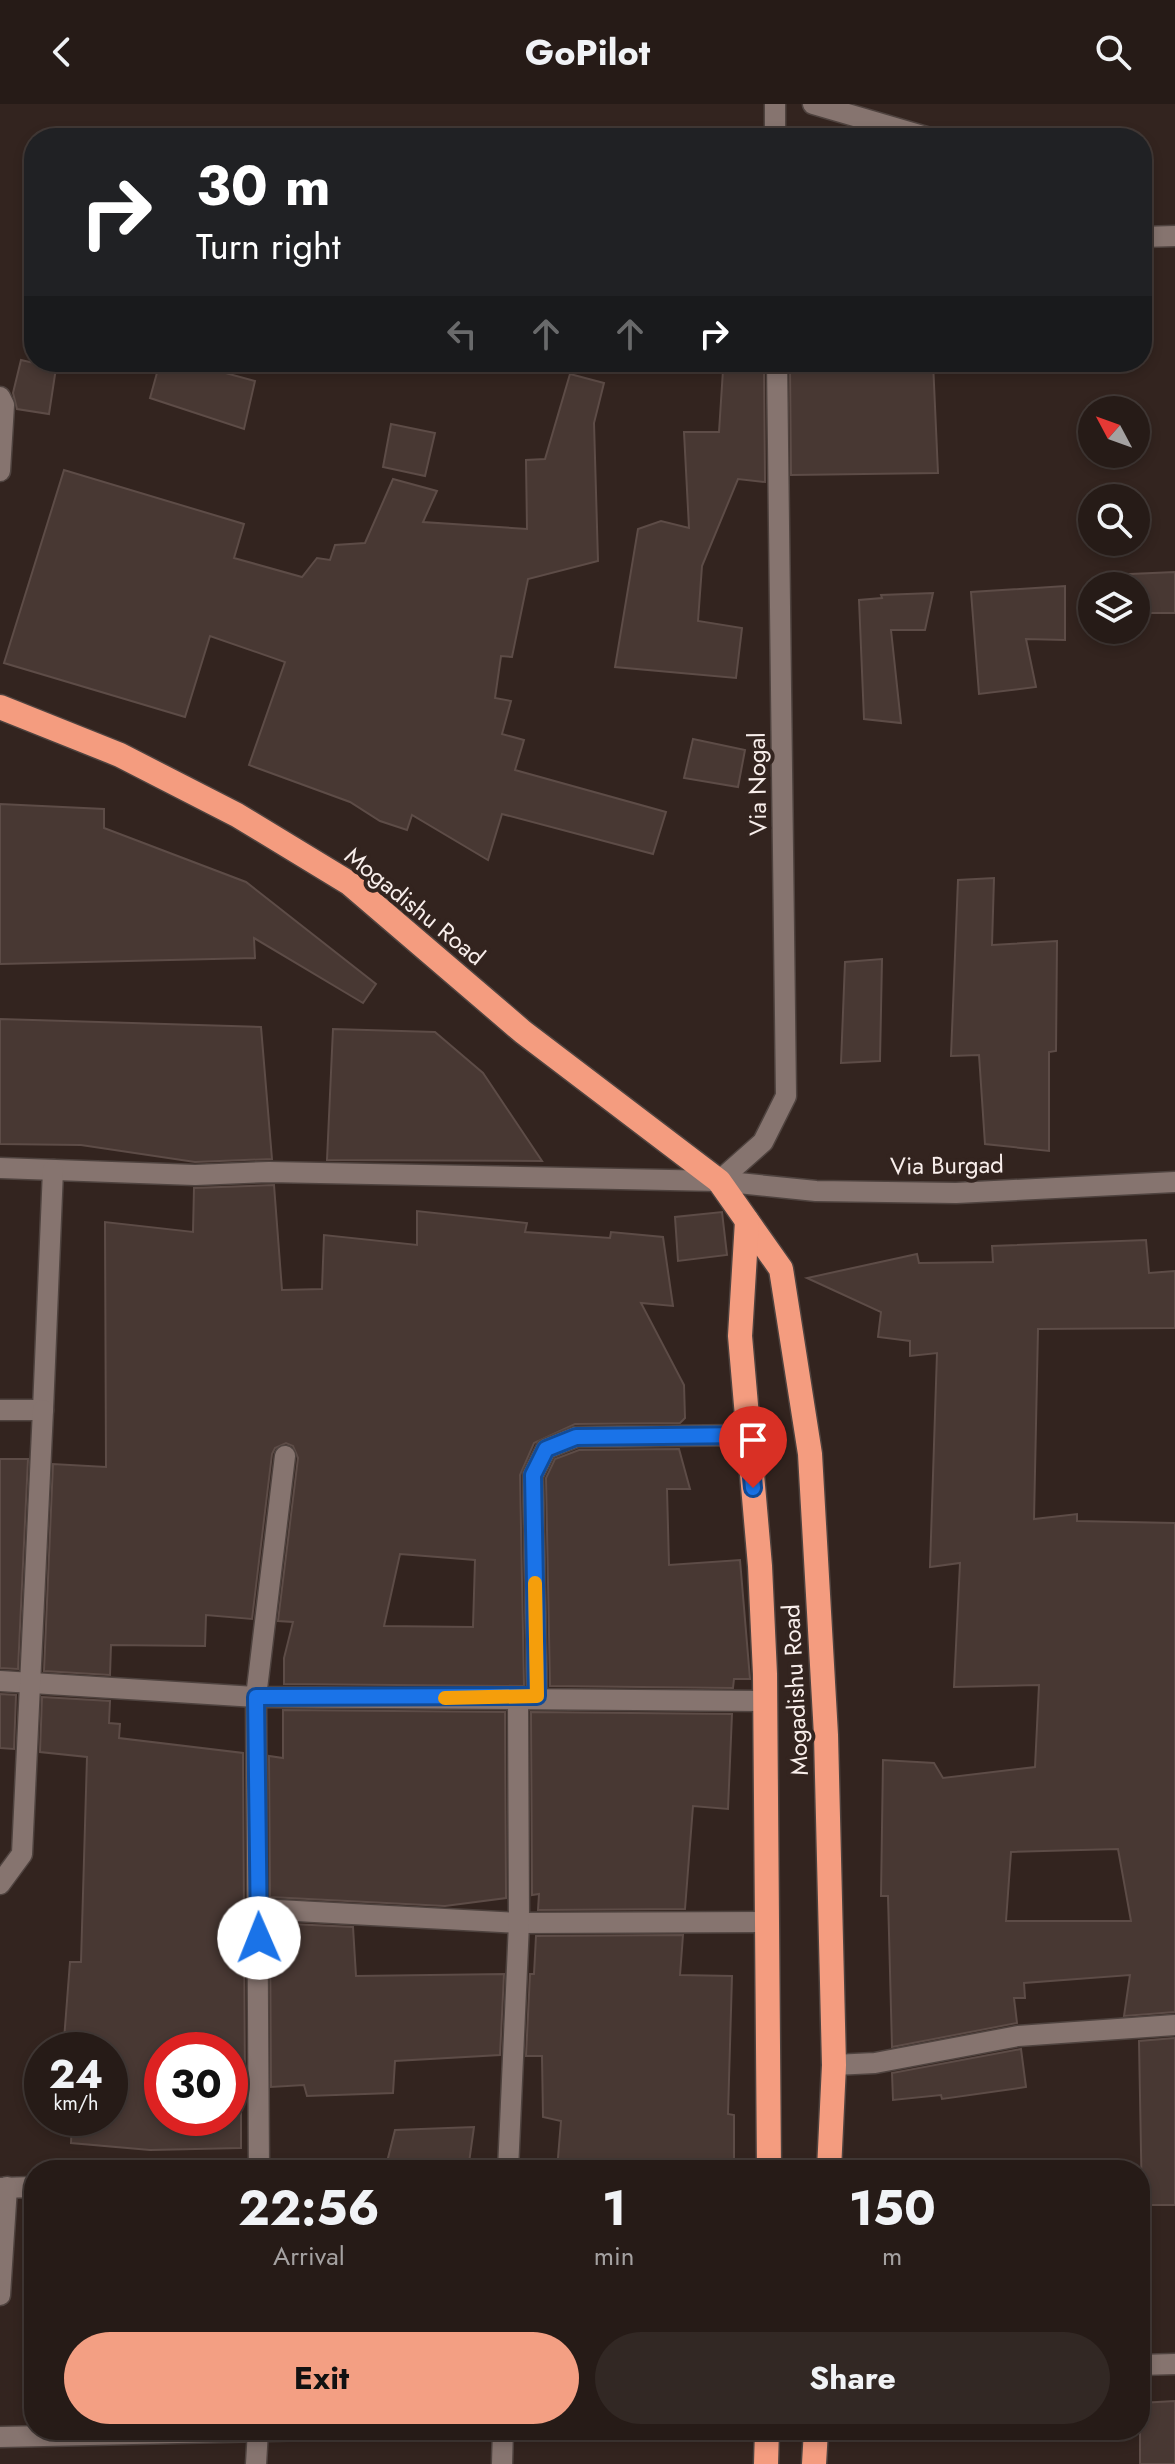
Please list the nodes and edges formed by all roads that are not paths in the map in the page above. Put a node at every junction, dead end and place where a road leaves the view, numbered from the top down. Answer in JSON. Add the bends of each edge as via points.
{"nodes":[{"id":1,"x":775,"y":104,"type":"edge"},
{"id":2,"x":813,"y":104,"type":"edge"},
{"id":3,"x":775,"y":128,"type":"edge"},
{"id":4,"x":896,"y":128,"type":"edge"},
{"id":5,"x":1175,"y":236,"type":"edge"},
{"id":6,"x":1152,"y":237,"type":"edge"},
{"id":7,"x":777,"y":372,"type":"edge"},
{"id":8,"x":0,"y":397,"type":"edge"},
{"id":9,"x":0,"y":471,"type":"edge"},
{"id":10,"x":0,"y":707,"type":"edge"},
{"id":11,"x":0,"y":1168,"type":"edge"},
{"id":12,"x":53,"y":1170,"type":"junction"},
{"id":13,"x":719,"y":1181,"type":"junction"},
{"id":14,"x":1175,"y":1182,"type":"edge"},
{"id":15,"x":747,"y":1221,"type":"junction"},
{"id":16,"x":0,"y":1410,"type":"edge"},
{"id":17,"x":43,"y":1410,"type":"junction"},
{"id":18,"x":748,"y":1435,"type":"junction"},
{"id":19,"x":285,"y":1456,"type":"dead end"},
{"id":20,"x":0,"y":1681,"type":"edge"},
{"id":21,"x":32,"y":1683,"type":"junction"},
{"id":22,"x":256,"y":1697,"type":"junction"},
{"id":23,"x":528,"y":1698,"type":"junction"},
{"id":24,"x":764,"y":1701,"type":"junction"},
{"id":25,"x":0,"y":1884,"type":"edge"},
{"id":26,"x":259,"y":1909,"type":"junction"},
{"id":27,"x":767,"y":1922,"type":"junction"},
{"id":28,"x":519,"y":1923,"type":"junction"},
{"id":29,"x":1175,"y":2025,"type":"edge"},
{"id":30,"x":834,"y":2065,"type":"junction"},
{"id":31,"x":259,"y":2160,"type":"edge"},
{"id":32,"x":508,"y":2160,"type":"edge"},
{"id":33,"x":769,"y":2160,"type":"edge"},
{"id":34,"x":829,"y":2160,"type":"edge"},
{"id":35,"x":3,"y":2187,"type":"edge"},
{"id":36,"x":24,"y":2187,"type":"edge"},
{"id":37,"x":0,"y":2295,"type":"edge"},
{"id":38,"x":1175,"y":2364,"type":"edge"},
{"id":39,"x":1150,"y":2365,"type":"edge"},
{"id":40,"x":0,"y":2437,"type":"edge"},
{"id":41,"x":24,"y":2437,"type":"edge"},
{"id":42,"x":258,"y":2440,"type":"edge"},
{"id":43,"x":503,"y":2440,"type":"edge"},
{"id":44,"x":767,"y":2440,"type":"edge"},
{"id":45,"x":815,"y":2440,"type":"edge"},
{"id":46,"x":256,"y":2464,"type":"edge"},
{"id":47,"x":502,"y":2464,"type":"edge"},
{"id":48,"x":766,"y":2464,"type":"edge"},
{"id":49,"x":814,"y":2464,"type":"edge"}],
"edges":[{"from":1,"to":3,"type":"street"},
{"from":2,"to":4,"type":"street"},
{"from":5,"to":6,"type":"street"},
{"from":7,"to":13,"type":"street","name":"Via Nogal","via":[[786,1096],[763,1142]]},
{"from":8,"to":9,"type":"street"},
{"from":10,"to":13,"type":"highway","name":"Mogadishu Road","via":[[120,755],[237,815],[349,883],[523,1032]]},
{"from":11,"to":12,"type":"street","name":"Via Burgad"},
{"from":12,"to":13,"type":"street","name":"Via Burgad"},
{"from":12,"to":17,"type":"street"},
{"from":13,"to":14,"type":"street","name":"Via Burgad","via":[[816,1191],[956,1193]]},
{"from":13,"to":15,"type":"highway","name":"Mogadishu Road"},
{"from":15,"to":18,"type":"highway","name":"Mogadishu Road","via":[[740,1336]]},
{"from":15,"to":30,"type":"highway","name":"Mogadishu Road","via":[[781,1269],[810,1454],[826,1735]]},
{"from":16,"to":17,"type":"street"},
{"from":17,"to":21,"type":"street"},
{"from":18,"to":23,"type":"street","via":[[576,1437],[546,1449],[533,1475]]},
{"from":18,"to":24,"type":"highway","name":"Mogadishu Road","via":[[760,1566]]},
{"from":19,"to":22,"type":"street"},
{"from":20,"to":21,"type":"street"},
{"from":21,"to":22,"type":"street"},
{"from":21,"to":25,"type":"street","via":[[22,1854]]},
{"from":22,"to":23,"type":"street"},
{"from":22,"to":26,"type":"street"},
{"from":23,"to":24,"type":"street"},
{"from":23,"to":28,"type":"street"},
{"from":24,"to":27,"type":"highway","name":"Mogadishu Road"},
{"from":26,"to":28,"type":"street"},
{"from":26,"to":31,"type":"street"},
{"from":27,"to":28,"type":"street"},
{"from":27,"to":33,"type":"highway","name":"Mogadishu Road"},
{"from":28,"to":32,"type":"street"},
{"from":29,"to":30,"type":"street","via":[[1018,2036],[875,2063]]},
{"from":30,"to":34,"type":"highway","name":"Mogadishu Road"},
{"from":35,"to":36,"type":"street"},
{"from":35,"to":37,"type":"street"},
{"from":38,"to":39,"type":"street"},
{"from":40,"to":41,"type":"street"},
{"from":42,"to":46,"type":"street"},
{"from":43,"to":47,"type":"street"},
{"from":44,"to":48,"type":"highway"},
{"from":45,"to":49,"type":"highway"}]}
